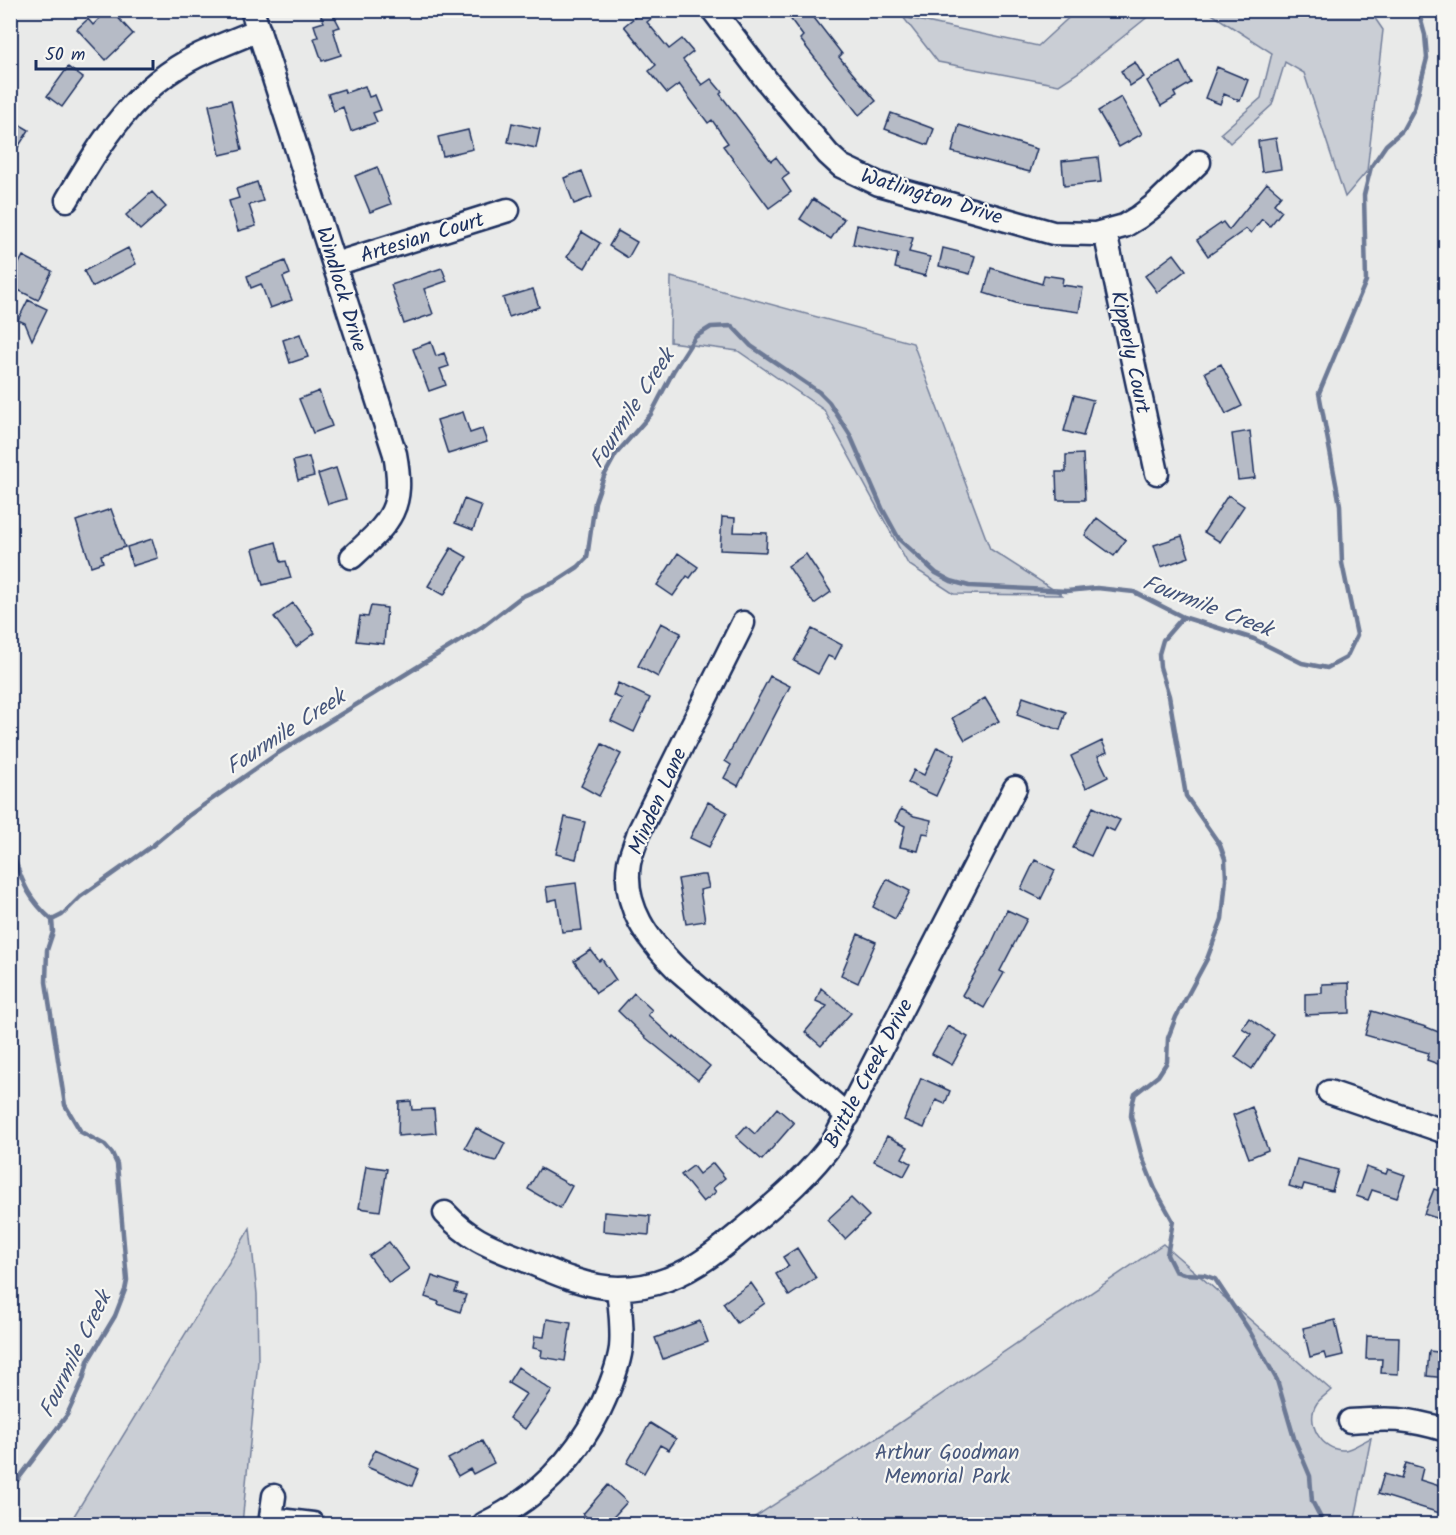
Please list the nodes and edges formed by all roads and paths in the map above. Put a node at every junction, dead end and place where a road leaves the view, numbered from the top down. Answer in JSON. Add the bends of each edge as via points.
{"nodes":[{"id":1,"x":713,"y":10,"type":"edge"},
{"id":2,"x":256,"y":20,"type":"edge"},
{"id":3,"x":1199,"y":162,"type":"dead end"},
{"id":4,"x":67,"y":200,"type":"dead end"},
{"id":5,"x":508,"y":210,"type":"dead end"},
{"id":6,"x":1105,"y":232,"type":"junction"},
{"id":7,"x":335,"y":264,"type":"junction"},
{"id":8,"x":1157,"y":473,"type":"dead end"},
{"id":9,"x":352,"y":557,"type":"dead end"},
{"id":10,"x":743,"y":622,"type":"dead end"},
{"id":11,"x":1015,"y":788,"type":"dead end"},
{"id":12,"x":1329,"y":1092,"type":"dead end"},
{"id":13,"x":848,"y":1116,"type":"junction"},
{"id":14,"x":1446,"y":1132,"type":"edge"},
{"id":15,"x":445,"y":1213,"type":"dead end"},
{"id":16,"x":618,"y":1288,"type":"junction"},
{"id":17,"x":1350,"y":1421,"type":"dead end"},
{"id":18,"x":1446,"y":1431,"type":"edge"},
{"id":19,"x":274,"y":1496,"type":"dead end"},
{"id":20,"x":271,"y":1522,"type":"edge"},
{"id":21,"x":313,"y":1524,"type":"edge"},
{"id":22,"x":484,"y":1524,"type":"edge"}],
"edges":[{"from":1,"to":6,"type":"street","name":"Watlington Drive","via":[[767,81],[841,166],[879,183],[1053,233]]},
{"from":2,"to":4,"type":"street","via":[[172,70],[124,112]]},
{"from":2,"to":7,"type":"street","name":"Windlock Drive"},
{"from":3,"to":6,"type":"street","name":"Watlington Drive","via":[[1139,217]]},
{"from":5,"to":7,"type":"street","name":"Artesian Court"},
{"from":6,"to":8,"type":"street","name":"Kipperly Court"},
{"from":7,"to":9,"type":"street","name":"Windlock Drive","via":[[399,476],[396,505],[378,534]]},
{"from":10,"to":13,"type":"street","name":"Minden Lane","via":[[639,832],[629,862],[631,898],[640,925],[657,950]]},
{"from":11,"to":13,"type":"street","name":"Brittle Creek Drive"},
{"from":12,"to":14,"type":"street"},
{"from":13,"to":16,"type":"street","name":"Brittle Creek Drive","via":[[807,1175],[728,1242],[669,1279]]},
{"from":15,"to":16,"type":"street","name":"Brittle Creek Drive","via":[[474,1239],[555,1273]]},
{"from":16,"to":22,"type":"street","via":[[621,1350],[608,1392],[589,1430],[543,1486]]},
{"from":17,"to":18,"type":"street","via":[[1400,1419]]},
{"from":19,"to":20,"type":"street"},
{"from":20,"to":21,"type":"street"}]}
